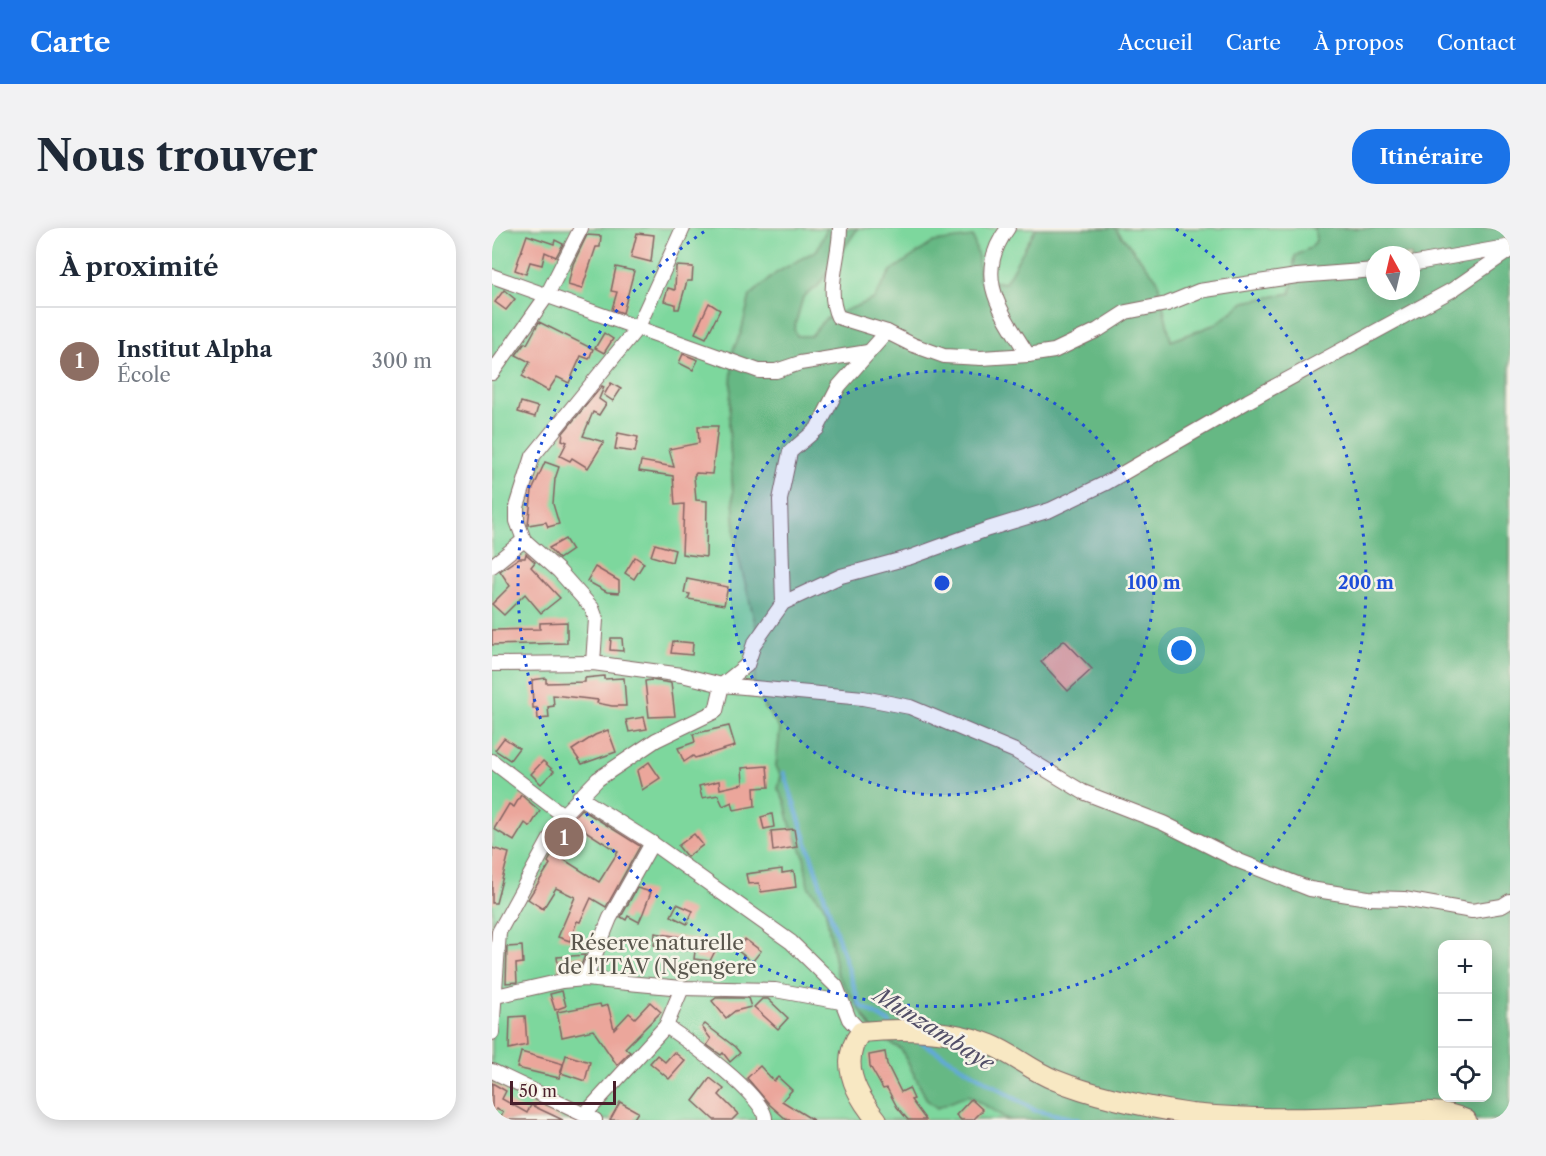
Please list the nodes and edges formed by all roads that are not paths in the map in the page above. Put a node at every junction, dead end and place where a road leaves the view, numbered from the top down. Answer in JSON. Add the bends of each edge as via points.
{"nodes":[{"id":1,"x":581,"y":228,"type":"edge"},
{"id":2,"x":683,"y":228,"type":"edge"},
{"id":3,"x":840,"y":228,"type":"edge"},
{"id":4,"x":1008,"y":228,"type":"edge"},
{"id":5,"x":1509,"y":252,"type":"edge"},
{"id":6,"x":1420,"y":263,"type":"edge"},
{"id":7,"x":1366,"y":271,"type":"edge"},
{"id":8,"x":492,"y":276,"type":"edge"},
{"id":9,"x":546,"y":297,"type":"junction"},
{"id":10,"x":638,"y":327,"type":"junction"},
{"id":11,"x":887,"y":332,"type":"junction"},
{"id":12,"x":868,"y":352,"type":"junction"},
{"id":13,"x":1028,"y":355,"type":"junction"},
{"id":14,"x":492,"y":373,"type":"edge"},
{"id":15,"x":524,"y":540,"type":"junction"},
{"id":16,"x":492,"y":566,"type":"edge"},
{"id":17,"x":783,"y":603,"type":"junction"},
{"id":18,"x":593,"y":663,"type":"junction"},
{"id":19,"x":492,"y":664,"type":"edge"},
{"id":20,"x":722,"y":685,"type":"junction"},
{"id":21,"x":492,"y":762,"type":"edge"},
{"id":22,"x":579,"y":797,"type":"junction"},
{"id":23,"x":563,"y":815,"type":"junction"},
{"id":24,"x":652,"y":843,"type":"junction"},
{"id":25,"x":1510,"y":901,"type":"edge"},
{"id":26,"x":585,"y":979,"type":"junction"},
{"id":27,"x":682,"y":988,"type":"junction"},
{"id":28,"x":496,"y":996,"type":"junction"},
{"id":29,"x":841,"y":1002,"type":"junction"},
{"id":30,"x":666,"y":1026,"type":"junction"},
{"id":31,"x":861,"y":1032,"type":"junction"},
{"id":32,"x":492,"y":1033,"type":"edge"},
{"id":33,"x":492,"y":1071,"type":"edge"},
{"id":34,"x":590,"y":1117,"type":"edge"},
{"id":35,"x":765,"y":1120,"type":"edge"},
{"id":36,"x":877,"y":1120,"type":"edge"},
{"id":37,"x":1466,"y":1120,"type":"edge"}],
"edges":[{"from":1,"to":9,"type":"street"},
{"from":2,"to":10,"type":"street"},
{"from":3,"to":11,"type":"street","via":[[833,286],[838,317]]},
{"from":4,"to":13,"type":"street","via":[[995,246],[990,262],[992,283],[1000,310]]},
{"from":5,"to":6,"type":"street"},
{"from":5,"to":17,"type":"street","via":[[1452,290],[1106,483],[1050,510],[841,576]]},
{"from":7,"to":13,"type":"street","via":[[1297,276],[1199,291],[1167,304],[1126,312],[1054,351]]},
{"from":8,"to":9,"type":"street"},
{"from":9,"to":10,"type":"street"},
{"from":9,"to":14,"type":"street"},
{"from":10,"to":12,"type":"street","via":[[759,371]]},
{"from":10,"to":15,"type":"street","via":[[533,456],[517,507]]},
{"from":11,"to":12,"type":"street"},
{"from":11,"to":13,"type":"street","via":[[944,356]]},
{"from":12,"to":17,"type":"street","via":[[839,386],[817,429],[790,452],[780,500]]},
{"from":15,"to":16,"type":"street"},
{"from":15,"to":18,"type":"street","via":[[592,608],[596,619]]},
{"from":17,"to":20,"type":"street","via":[[754,645],[747,665]]},
{"from":18,"to":19,"type":"street"},
{"from":18,"to":20,"type":"street","via":[[682,675]]},
{"from":20,"to":22,"type":"street","via":[[716,711],[656,740],[598,779]]},
{"from":20,"to":25,"type":"street","via":[[863,698],[910,707],[1015,751],[1083,792],[1310,889],[1472,910],[1502,906]]},
{"from":21,"to":23,"type":"street"},
{"from":22,"to":23,"type":"street"},
{"from":22,"to":24,"type":"street"},
{"from":23,"to":28,"type":"street","via":[[499,932]]},
{"from":24,"to":26,"type":"street","via":[[610,918]]},
{"from":24,"to":29,"type":"street","via":[[791,942],[836,986]]},
{"from":26,"to":27,"type":"street"},
{"from":26,"to":28,"type":"street"},
{"from":27,"to":29,"type":"street","via":[[775,990]]},
{"from":27,"to":30,"type":"street"},
{"from":28,"to":32,"type":"street"},
{"from":29,"to":31,"type":"street"},
{"from":30,"to":34,"type":"street"},
{"from":30,"to":35,"type":"street","via":[[717,1062],[762,1108]]},
{"from":31,"to":36,"type":"street","via":[[849,1064],[861,1100]]},
{"from":31,"to":37,"type":"street","via":[[931,1031],[991,1045],[1054,1080],[1192,1114],[1232,1119],[1426,1112],[1452,1113]]},
{"from":33,"to":34,"type":"street"}]}
